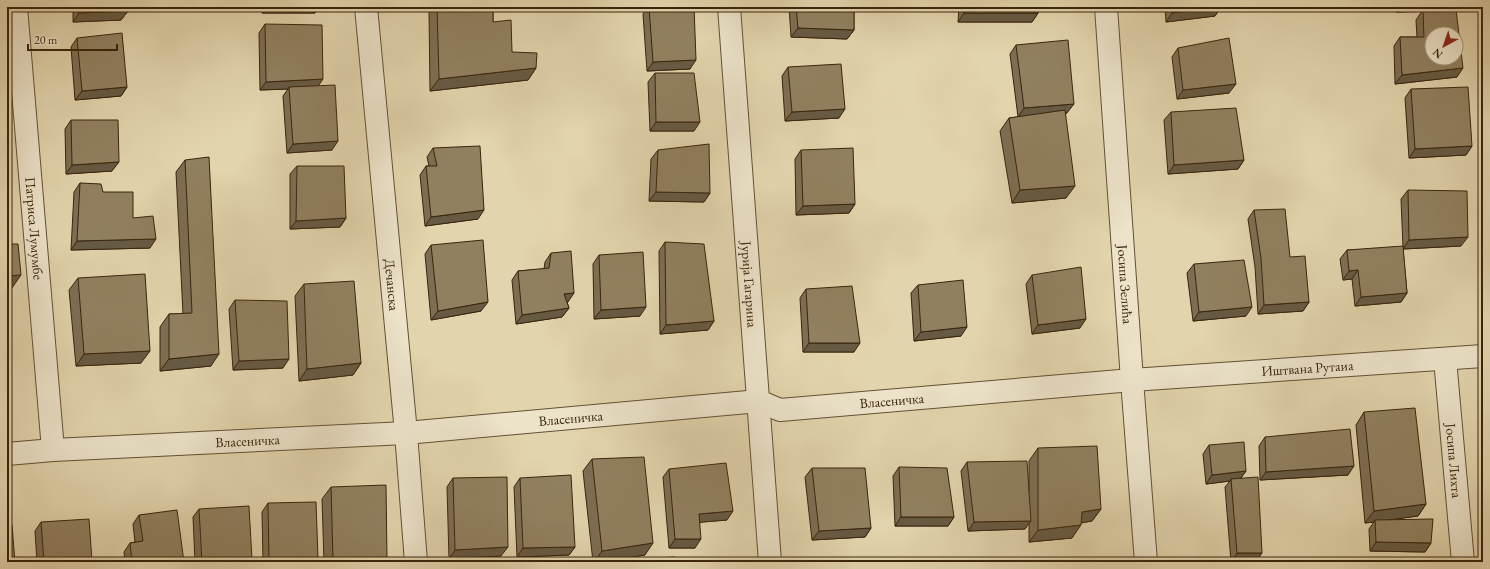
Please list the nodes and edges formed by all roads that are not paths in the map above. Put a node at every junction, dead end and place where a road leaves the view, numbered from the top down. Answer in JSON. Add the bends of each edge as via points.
{"nodes":[{"id":1,"x":16,"y":7,"type":"edge"},
{"id":2,"x":366,"y":7,"type":"edge"},
{"id":3,"x":729,"y":7,"type":"edge"},
{"id":4,"x":1106,"y":7,"type":"edge"},
{"id":5,"x":1483,"y":356,"type":"edge"},
{"id":6,"x":1445,"y":359,"type":"junction"},
{"id":7,"x":1132,"y":380,"type":"junction"},
{"id":8,"x":758,"y":400,"type":"junction"},
{"id":9,"x":406,"y":433,"type":"junction"},
{"id":10,"x":53,"y":450,"type":"junction"},
{"id":11,"x":7,"y":454,"type":"edge"},
{"id":12,"x":416,"y":562,"type":"edge"},
{"id":13,"x":770,"y":562,"type":"edge"},
{"id":14,"x":1146,"y":562,"type":"edge"},
{"id":15,"x":1463,"y":562,"type":"edge"}],
"edges":[{"from":1,"to":10,"type":"street","name":"Патриса Лумумбе"},
{"from":2,"to":9,"type":"street","name":"Дечанска"},
{"from":3,"to":8,"type":"street","name":"Јурија Гагарина"},
{"from":4,"to":7,"type":"street","name":"Јосипа Зелића"},
{"from":5,"to":6,"type":"street","name":"Иштвана Рутаиа"},
{"from":6,"to":7,"type":"street","name":"Иштвана Рутаиа"},
{"from":6,"to":15,"type":"street","name":"Јосипа Лихта"},
{"from":7,"to":8,"type":"street","name":"Власеничка","via":[[780,410]]},
{"from":7,"to":14,"type":"street","name":"Јосипа Зелића"},
{"from":8,"to":9,"type":"street","name":"Власеничка"},
{"from":8,"to":13,"type":"street","name":"Јурија Гагарина"},
{"from":9,"to":10,"type":"street","name":"Власеничка"},
{"from":9,"to":12,"type":"street","name":"Дечанска"},
{"from":10,"to":11,"type":"street","name":"Власеничка"}]}
